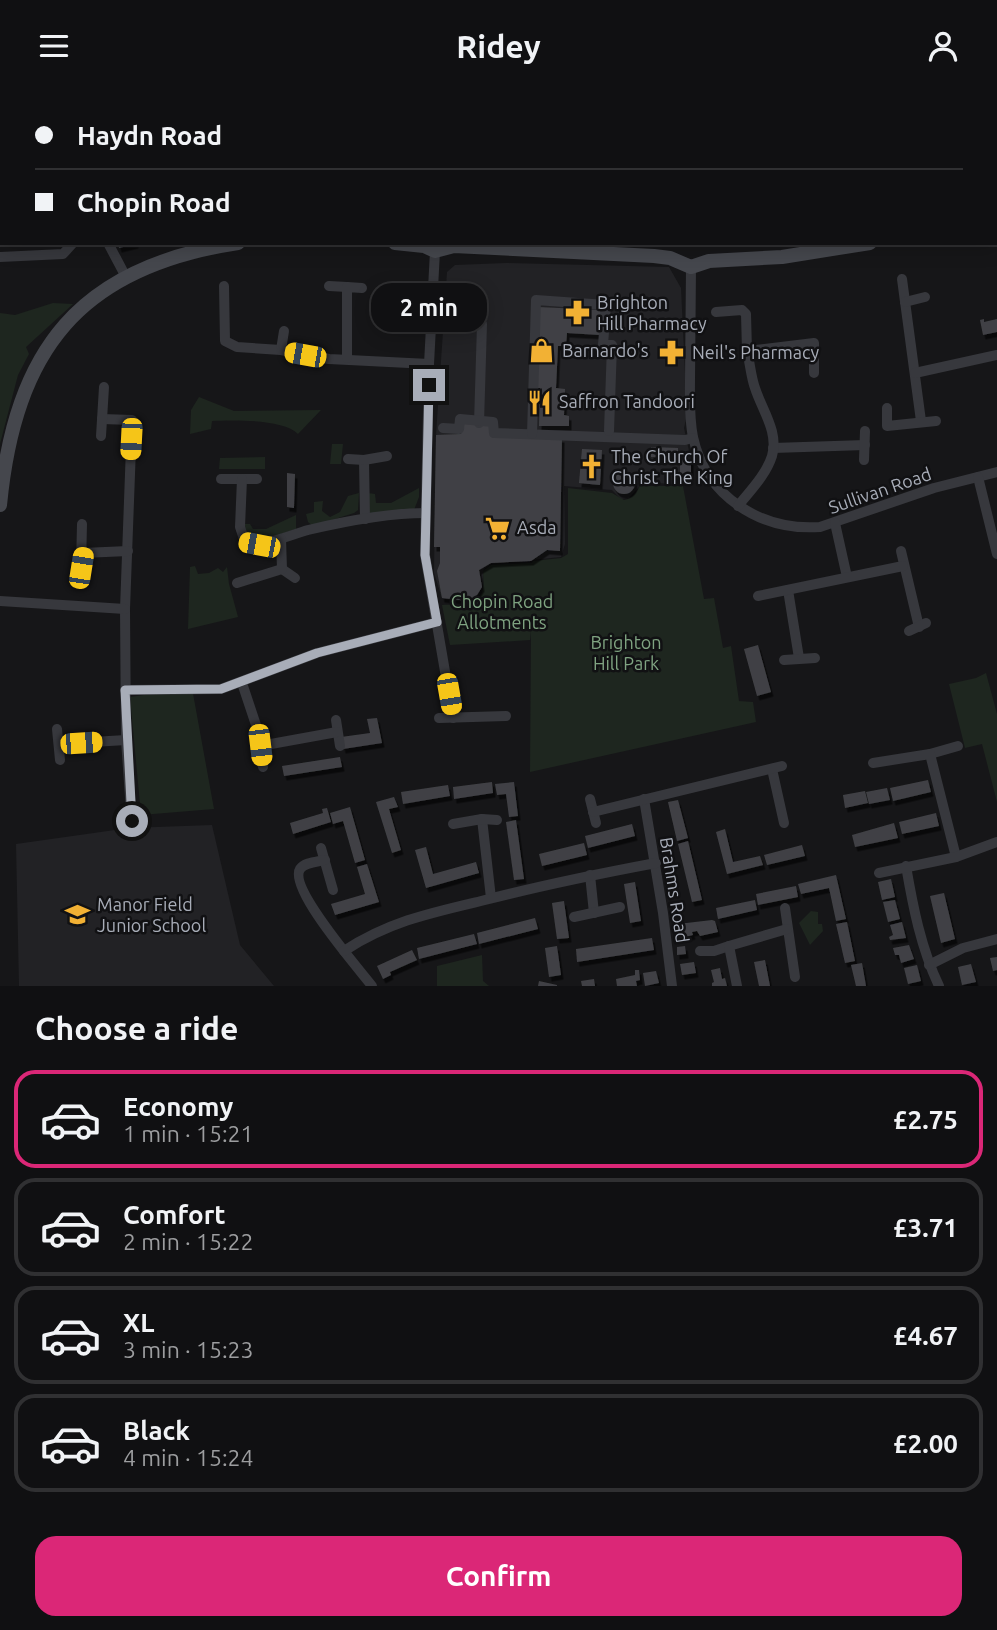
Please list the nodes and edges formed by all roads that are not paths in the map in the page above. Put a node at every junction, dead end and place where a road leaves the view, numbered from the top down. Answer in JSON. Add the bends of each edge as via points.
{"nodes":[{"id":1,"x":72,"y":245,"type":"edge"},
{"id":2,"x":109,"y":245,"type":"edge"},
{"id":3,"x":217,"y":245,"type":"edge"},
{"id":4,"x":414,"y":245,"type":"edge"},
{"id":5,"x":857,"y":245,"type":"edge"},
{"id":6,"x":511,"y":246,"type":"edge"},
{"id":7,"x":435,"y":251,"type":"junction"},
{"id":8,"x":0,"y":257,"type":"edge"},
{"id":9,"x":691,"y":267,"type":"junction"},
{"id":10,"x":126,"y":277,"type":"junction"},
{"id":11,"x":902,"y":279,"type":"dead end"},
{"id":12,"x":224,"y":286,"type":"dead end"},
{"id":13,"x":329,"y":286,"type":"dead end"},
{"id":14,"x":347,"y":287,"type":"junction"},
{"id":15,"x":362,"y":288,"type":"dead end"},
{"id":16,"x":925,"y":297,"type":"dead end"},
{"id":17,"x":905,"y":302,"type":"junction"},
{"id":18,"x":716,"y":311,"type":"dead end"},
{"id":19,"x":482,"y":324,"type":"dead end"},
{"id":20,"x":284,"y":331,"type":"dead end"},
{"id":21,"x":281,"y":350,"type":"junction"},
{"id":22,"x":747,"y":351,"type":"junction"},
{"id":23,"x":997,"y":355,"type":"edge"},
{"id":24,"x":347,"y":358,"type":"junction"},
{"id":25,"x":429,"y":364,"type":"junction"},
{"id":26,"x":814,"y":373,"type":"dead end"},
{"id":27,"x":915,"y":373,"type":"junction"},
{"id":28,"x":104,"y":387,"type":"dead end"},
{"id":29,"x":887,"y":408,"type":"dead end"},
{"id":30,"x":102,"y":419,"type":"junction"},
{"id":31,"x":921,"y":421,"type":"junction"},
{"id":32,"x":936,"y":421,"type":"dead end"},
{"id":33,"x":479,"y":422,"type":"junction"},
{"id":34,"x":443,"y":428,"type":"dead end"},
{"id":35,"x":609,"y":431,"type":"dead end"},
{"id":36,"x":865,"y":431,"type":"dead end"},
{"id":37,"x":532,"y":434,"type":"junction"},
{"id":38,"x":101,"y":436,"type":"dead end"},
{"id":39,"x":693,"y":438,"type":"junction"},
{"id":40,"x":864,"y":445,"type":"junction"},
{"id":41,"x":773,"y":448,"type":"junction"},
{"id":42,"x":387,"y":456,"type":"dead end"},
{"id":43,"x":348,"y":459,"type":"dead end"},
{"id":44,"x":365,"y":460,"type":"junction"},
{"id":45,"x":864,"y":460,"type":"dead end"},
{"id":46,"x":997,"y":472,"type":"edge"},
{"id":47,"x":978,"y":477,"type":"junction"},
{"id":48,"x":221,"y":479,"type":"dead end"},
{"id":49,"x":242,"y":479,"type":"junction"},
{"id":50,"x":257,"y":479,"type":"dead end"},
{"id":51,"x":0,"y":505,"type":"edge"},
{"id":52,"x":738,"y":506,"type":"junction"},
{"id":53,"x":426,"y":513,"type":"junction"},
{"id":54,"x":365,"y":519,"type":"junction"},
{"id":55,"x":835,"y":523,"type":"junction"},
{"id":56,"x":82,"y":524,"type":"dead end"},
{"id":57,"x":281,"y":539,"type":"junction"},
{"id":58,"x":128,"y":551,"type":"junction"},
{"id":59,"x":901,"y":551,"type":"dead end"},
{"id":60,"x":83,"y":554,"type":"junction"},
{"id":61,"x":997,"y":554,"type":"edge"},
{"id":62,"x":903,"y":566,"type":"junction"},
{"id":63,"x":81,"y":568,"type":"dead end"},
{"id":64,"x":282,"y":569,"type":"junction"},
{"id":65,"x":847,"y":577,"type":"junction"},
{"id":66,"x":295,"y":578,"type":"dead end"},
{"id":67,"x":237,"y":583,"type":"dead end"},
{"id":68,"x":788,"y":590,"type":"junction"},
{"id":69,"x":758,"y":596,"type":"dead end"},
{"id":70,"x":0,"y":601,"type":"edge"},
{"id":71,"x":125,"y":609,"type":"junction"},
{"id":72,"x":437,"y":622,"type":"junction"},
{"id":73,"x":918,"y":627,"type":"dead end"},
{"id":74,"x":799,"y":658,"type":"junction"},
{"id":75,"x":815,"y":658,"type":"dead end"},
{"id":76,"x":784,"y":660,"type":"dead end"},
{"id":77,"x":242,"y":683,"type":"junction"},
{"id":78,"x":125,"y":690,"type":"junction"},
{"id":79,"x":506,"y":716,"type":"dead end"},
{"id":80,"x":439,"y":718,"type":"dead end"},
{"id":81,"x":453,"y":718,"type":"junction"},
{"id":82,"x":335,"y":720,"type":"dead end"},
{"id":83,"x":57,"y":729,"type":"dead end"},
{"id":84,"x":337,"y":732,"type":"junction"},
{"id":85,"x":126,"y":740,"type":"junction"},
{"id":86,"x":59,"y":744,"type":"junction"},
{"id":87,"x":260,"y":745,"type":"junction"},
{"id":88,"x":340,"y":746,"type":"dead end"},
{"id":89,"x":958,"y":746,"type":"dead end"},
{"id":90,"x":930,"y":754,"type":"junction"},
{"id":91,"x":60,"y":760,"type":"dead end"},
{"id":92,"x":873,"y":764,"type":"dead end"},
{"id":93,"x":263,"y":767,"type":"dead end"},
{"id":94,"x":590,"y":799,"type":"dead end"},
{"id":95,"x":644,"y":799,"type":"junction"},
{"id":96,"x":593,"y":812,"type":"junction"},
{"id":97,"x":482,"y":819,"type":"junction"},
{"id":98,"x":497,"y":820,"type":"dead end"},
{"id":99,"x":596,"y":823,"type":"dead end"},
{"id":100,"x":783,"y":823,"type":"dead end"},
{"id":101,"x":453,"y":824,"type":"dead end"},
{"id":102,"x":132,"y":826,"type":"dead end"},
{"id":103,"x":997,"y":842,"type":"edge"},
{"id":104,"x":321,"y":848,"type":"dead end"},
{"id":105,"x":956,"y":856,"type":"junction"},
{"id":106,"x":325,"y":860,"type":"junction"},
{"id":107,"x":656,"y":863,"type":"junction"},
{"id":108,"x":906,"y":866,"type":"junction"},
{"id":109,"x":878,"y":873,"type":"dead end"},
{"id":110,"x":590,"y":875,"type":"junction"},
{"id":111,"x":333,"y":890,"type":"dead end"},
{"id":112,"x":491,"y":898,"type":"junction"},
{"id":113,"x":620,"y":907,"type":"dead end"},
{"id":114,"x":785,"y":908,"type":"dead end"},
{"id":115,"x":594,"y":913,"type":"junction"},
{"id":116,"x":575,"y":917,"type":"dead end"},
{"id":117,"x":787,"y":929,"type":"junction"},
{"id":118,"x":997,"y":939,"type":"edge"},
{"id":119,"x":729,"y":946,"type":"junction"},
{"id":120,"x":344,"y":951,"type":"junction"},
{"id":121,"x":700,"y":951,"type":"dead end"},
{"id":122,"x":929,"y":965,"type":"junction"},
{"id":123,"x":795,"y":978,"type":"dead end"},
{"id":124,"x":372,"y":986,"type":"edge"},
{"id":125,"x":672,"y":986,"type":"edge"},
{"id":126,"x":737,"y":986,"type":"edge"},
{"id":127,"x":939,"y":986,"type":"edge"}],
"edges":[{"from":1,"to":8,"type":"street","via":[[63,254]]},
{"from":2,"to":10,"type":"street"},
{"from":3,"to":10,"type":"street"},
{"from":4,"to":7,"type":"street"},
{"from":5,"to":9,"type":"street","via":[[782,257],[709,261]]},
{"from":6,"to":7,"type":"street","via":[[454,246]]},
{"from":6,"to":9,"type":"street","via":[[654,256]]},
{"from":7,"to":25,"type":"street"},
{"from":9,"to":39,"type":"street","name":"Sullivan Road"},
{"from":10,"to":51,"type":"street","via":[[90,300],[40,358],[9,441]]},
{"from":11,"to":17,"type":"street"},
{"from":12,"to":21,"type":"street","via":[[225,341],[237,347]]},
{"from":13,"to":14,"type":"street"},
{"from":14,"to":15,"type":"street"},
{"from":14,"to":24,"type":"street"},
{"from":16,"to":17,"type":"street"},
{"from":17,"to":27,"type":"street"},
{"from":18,"to":22,"type":"street","via":[[744,312]]},
{"from":19,"to":33,"type":"street"},
{"from":20,"to":21,"type":"street"},
{"from":21,"to":24,"type":"street"},
{"from":22,"to":26,"type":"street","via":[[814,343]]},
{"from":22,"to":41,"type":"street"},
{"from":23,"to":27,"type":"street"},
{"from":24,"to":25,"type":"street"},
{"from":25,"to":53,"type":"street"},
{"from":27,"to":31,"type":"street"},
{"from":28,"to":30,"type":"street"},
{"from":29,"to":31,"type":"street","via":[[887,426]]},
{"from":30,"to":38,"type":"street"},
{"from":30,"to":58,"type":"street","via":[[132,421]]},
{"from":31,"to":32,"type":"street"},
{"from":33,"to":34,"type":"street","via":[[460,419],[459,429]]},
{"from":33,"to":37,"type":"street","via":[[493,422],[494,433]]},
{"from":35,"to":37,"type":"street","via":[[612,345],[603,345],[606,305],[536,300]]},
{"from":36,"to":40,"type":"street"},
{"from":37,"to":39,"type":"street"},
{"from":39,"to":52,"type":"street","name":"Sullivan Road","via":[[712,481]]},
{"from":40,"to":41,"type":"street"},
{"from":40,"to":45,"type":"street"},
{"from":41,"to":52,"type":"street","via":[[761,476]]},
{"from":42,"to":44,"type":"street"},
{"from":43,"to":44,"type":"street"},
{"from":44,"to":54,"type":"street"},
{"from":46,"to":47,"type":"street","name":"Sullivan Road"},
{"from":47,"to":55,"type":"street","name":"Sullivan Road"},
{"from":47,"to":61,"type":"street"},
{"from":48,"to":49,"type":"street"},
{"from":49,"to":50,"type":"street"},
{"from":49,"to":57,"type":"street","via":[[240,527],[245,542],[259,545]]},
{"from":52,"to":55,"type":"street","name":"Sullivan Road","via":[[782,525],[807,528]]},
{"from":53,"to":54,"type":"street"},
{"from":53,"to":72,"type":"street","via":[[426,572]]},
{"from":54,"to":57,"type":"street"},
{"from":55,"to":65,"type":"street"},
{"from":56,"to":60,"type":"street"},
{"from":57,"to":64,"type":"street"},
{"from":58,"to":60,"type":"street"},
{"from":58,"to":71,"type":"street"},
{"from":59,"to":62,"type":"street"},
{"from":60,"to":63,"type":"street"},
{"from":62,"to":65,"type":"street"},
{"from":62,"to":73,"type":"street"},
{"from":64,"to":66,"type":"street"},
{"from":64,"to":67,"type":"street"},
{"from":65,"to":68,"type":"street"},
{"from":68,"to":69,"type":"street"},
{"from":68,"to":74,"type":"street"},
{"from":70,"to":71,"type":"street"},
{"from":71,"to":78,"type":"street"},
{"from":72,"to":77,"type":"street","via":[[317,653]]},
{"from":72,"to":81,"type":"street"},
{"from":74,"to":75,"type":"street"},
{"from":74,"to":76,"type":"street"},
{"from":77,"to":78,"type":"street","via":[[221,689]]},
{"from":77,"to":87,"type":"street"},
{"from":78,"to":85,"type":"street"},
{"from":79,"to":81,"type":"street"},
{"from":80,"to":81,"type":"street"},
{"from":82,"to":84,"type":"street"},
{"from":83,"to":86,"type":"street"},
{"from":84,"to":87,"type":"street"},
{"from":84,"to":88,"type":"street"},
{"from":85,"to":86,"type":"street"},
{"from":85,"to":102,"type":"street"},
{"from":86,"to":91,"type":"street"},
{"from":87,"to":93,"type":"street"},
{"from":89,"to":90,"type":"street"},
{"from":90,"to":92,"type":"street"},
{"from":90,"to":105,"type":"street"},
{"from":94,"to":96,"type":"street"},
{"from":95,"to":96,"type":"street"},
{"from":95,"to":100,"type":"street","via":[[777,768]]},
{"from":95,"to":107,"type":"street","name":"Brahms Road"},
{"from":96,"to":99,"type":"street"},
{"from":97,"to":98,"type":"street"},
{"from":97,"to":101,"type":"street"},
{"from":97,"to":112,"type":"street"},
{"from":103,"to":105,"type":"street"},
{"from":104,"to":106,"type":"street"},
{"from":105,"to":108,"type":"street"},
{"from":106,"to":111,"type":"street"},
{"from":106,"to":120,"type":"street","via":[[304,865],[297,877],[309,903]]},
{"from":107,"to":110,"type":"street"},
{"from":107,"to":125,"type":"street","name":"Brahms Road"},
{"from":108,"to":109,"type":"street"},
{"from":108,"to":122,"type":"street"},
{"from":110,"to":112,"type":"street"},
{"from":110,"to":115,"type":"street"},
{"from":112,"to":120,"type":"street","via":[[394,923]]},
{"from":113,"to":115,"type":"street"},
{"from":114,"to":117,"type":"street"},
{"from":115,"to":116,"type":"street"},
{"from":117,"to":119,"type":"street"},
{"from":117,"to":123,"type":"street"},
{"from":118,"to":122,"type":"street","via":[[963,948]]},
{"from":119,"to":121,"type":"street"},
{"from":119,"to":126,"type":"street"},
{"from":120,"to":124,"type":"street"},
{"from":122,"to":127,"type":"street"}]}
